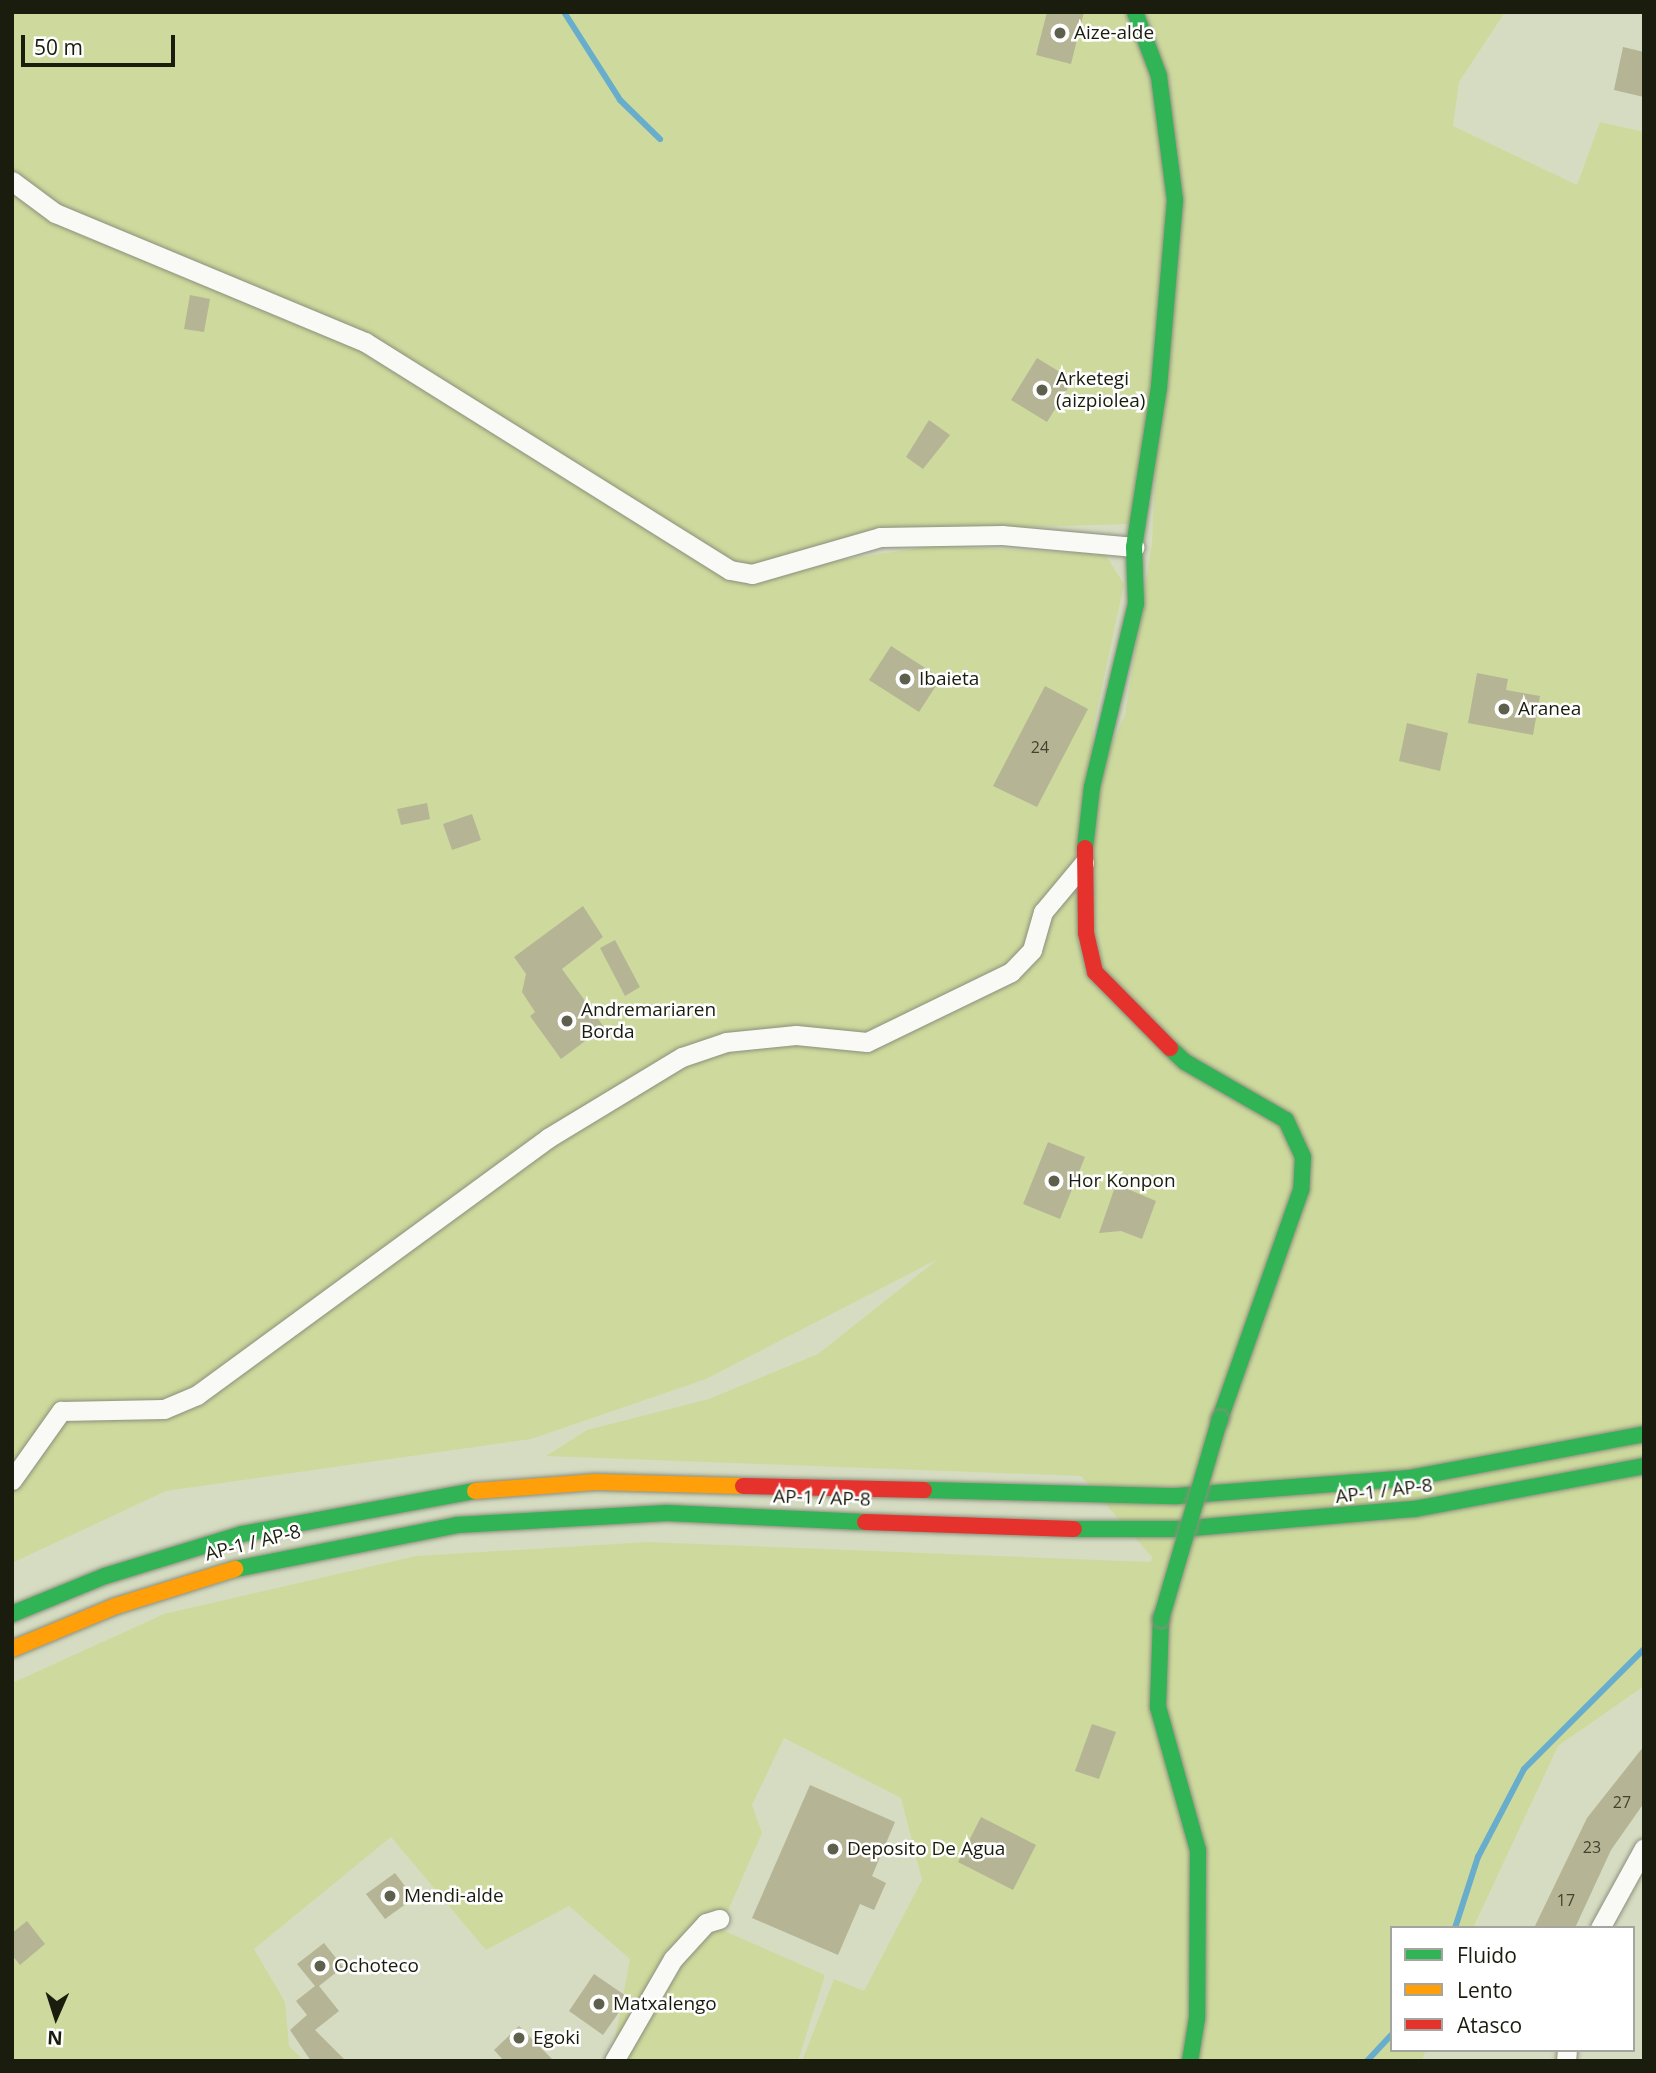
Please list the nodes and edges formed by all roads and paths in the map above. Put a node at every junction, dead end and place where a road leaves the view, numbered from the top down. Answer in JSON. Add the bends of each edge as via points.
{"nodes":[{"id":1,"x":1135,"y":12,"type":"edge"},
{"id":2,"x":12,"y":181,"type":"edge"},
{"id":3,"x":1134,"y":547,"type":"junction"},
{"id":4,"x":1084,"y":863,"type":"junction"},
{"id":5,"x":1644,"y":1434,"type":"edge"},
{"id":6,"x":1644,"y":1466,"type":"edge"},
{"id":7,"x":12,"y":1480,"type":"edge"},
{"id":8,"x":12,"y":1614,"type":"edge"},
{"id":9,"x":12,"y":1648,"type":"edge"},
{"id":10,"x":1644,"y":1848,"type":"edge"},
{"id":11,"x":719,"y":1919,"type":"dead end"},
{"id":12,"x":1601,"y":1926,"type":"edge"},
{"id":13,"x":614,"y":2061,"type":"edge"},
{"id":14,"x":1190,"y":2061,"type":"edge"}],
"edges":[{"from":1,"to":3,"type":"main road","via":[[1159,76],[1175,200],[1159,387]]},
{"from":2,"to":3,"type":"street","via":[[55,213],[366,342],[730,570],[751,574],[880,537],[1002,535]]},
{"from":3,"to":4,"type":"main road","via":[[1136,604],[1092,787]]},
{"from":4,"to":7,"type":"street","via":[[1043,912],[1032,950],[1011,972],[867,1042],[796,1034],[726,1042],[682,1057],[548,1138],[197,1395],[164,1409],[61,1411]]},
{"from":4,"to":14,"type":"main road","bridge":true,"via":[[1086,933],[1095,972],[1185,1062],[1286,1120],[1304,1157],[1301,1190],[1220,1419],[1161,1619],[1158,1707],[1198,1850],[1197,2018]]},
{"from":5,"to":8,"type":"main road","name":"AP-1 / AP-8","via":[[1410,1478],[1177,1496],[608,1482],[453,1493],[242,1534],[105,1577]]},
{"from":6,"to":9,"type":"main road","name":"AP-1 / AP-8","via":[[1415,1509],[1193,1528],[1022,1529],[667,1513],[457,1525],[250,1564],[116,1606]]},
{"from":10,"to":12,"type":"street"},
{"from":11,"to":13,"type":"street","via":[[705,1923],[673,1958]]}]}
